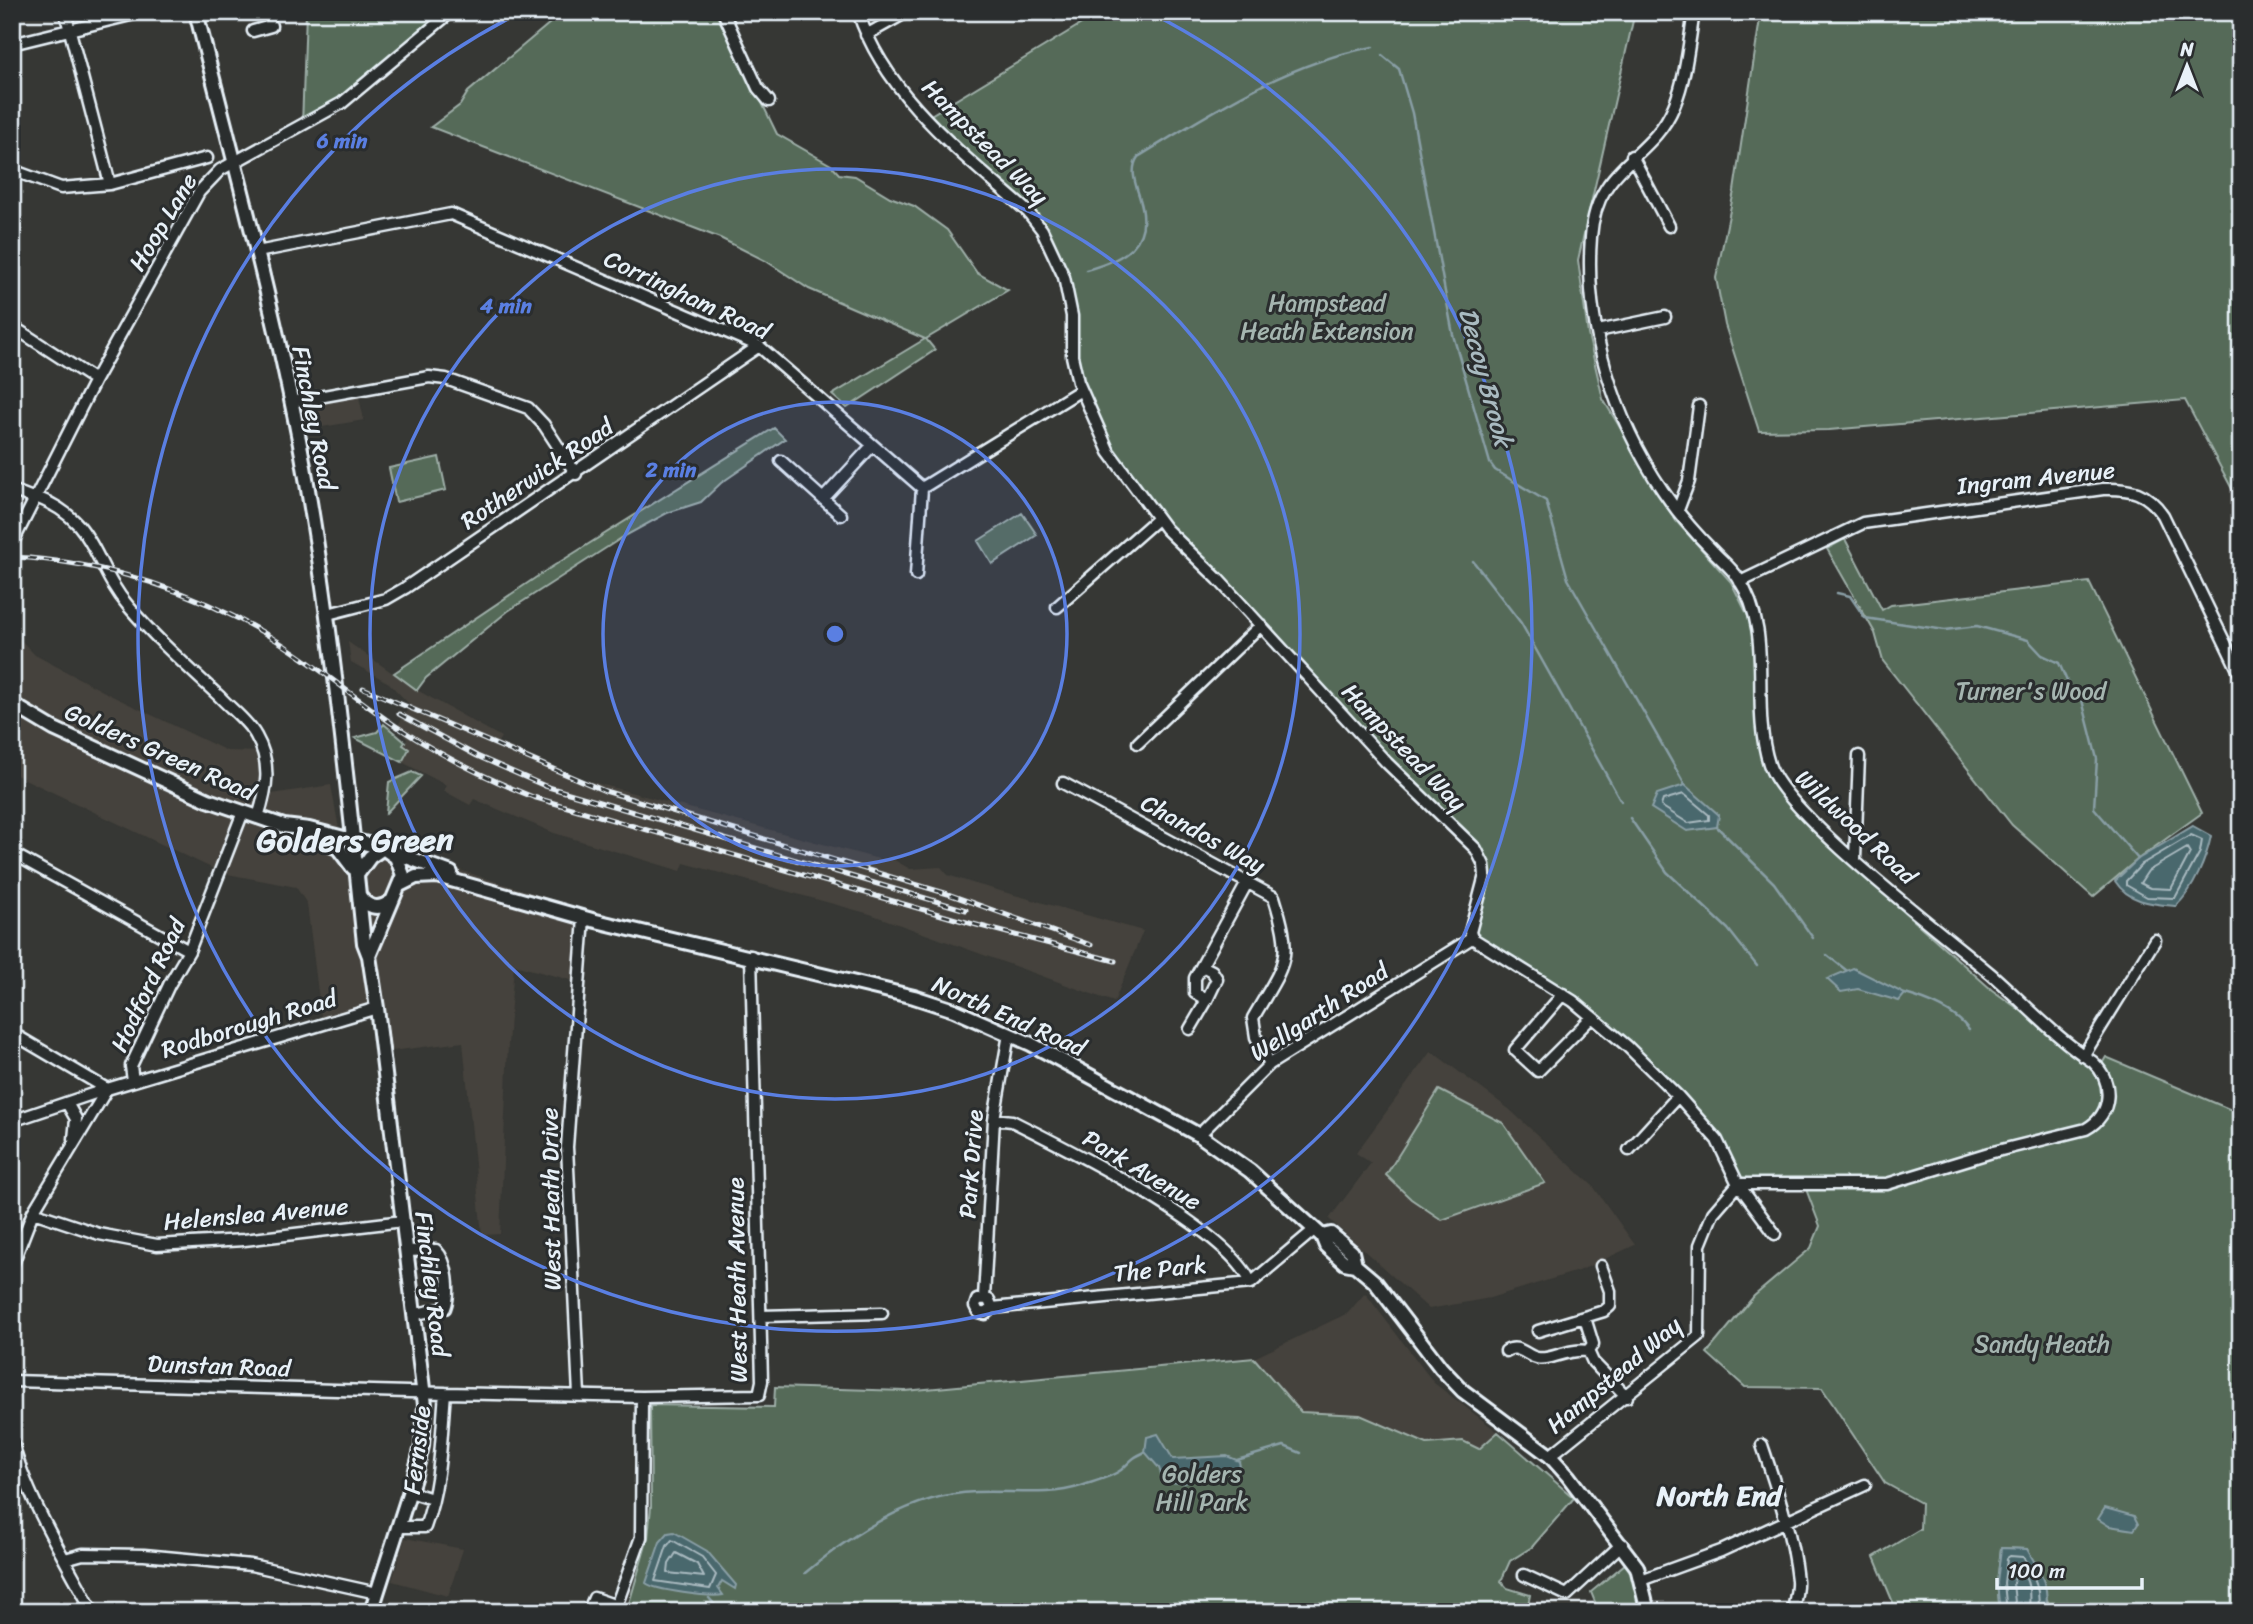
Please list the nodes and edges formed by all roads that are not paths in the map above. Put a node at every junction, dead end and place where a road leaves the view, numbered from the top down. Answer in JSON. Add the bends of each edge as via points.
{"nodes":[{"id":1,"x":65,"y":12,"type":"edge"},
{"id":2,"x":143,"y":12,"type":"edge"},
{"id":3,"x":196,"y":12,"type":"edge"},
{"id":4,"x":267,"y":12,"type":"edge"},
{"id":5,"x":451,"y":12,"type":"edge"},
{"id":6,"x":723,"y":12,"type":"edge"},
{"id":7,"x":858,"y":12,"type":"edge"},
{"id":8,"x":907,"y":12,"type":"edge"},
{"id":9,"x":1694,"y":12,"type":"edge"},
{"id":10,"x":69,"y":31,"type":"junction"},
{"id":11,"x":253,"y":31,"type":"dead end"},
{"id":12,"x":866,"y":35,"type":"junction"},
{"id":13,"x":12,"y":44,"type":"edge"},
{"id":14,"x":769,"y":101,"type":"dead end"},
{"id":15,"x":1632,"y":156,"type":"junction"},
{"id":16,"x":207,"y":158,"type":"dead end"},
{"id":17,"x":234,"y":163,"type":"junction"},
{"id":18,"x":12,"y":170,"type":"edge"},
{"id":19,"x":110,"y":184,"type":"junction"},
{"id":20,"x":1669,"y":226,"type":"dead end"},
{"id":21,"x":257,"y":252,"type":"junction"},
{"id":22,"x":1665,"y":317,"type":"dead end"},
{"id":23,"x":12,"y":326,"type":"edge"},
{"id":24,"x":1598,"y":331,"type":"junction"},
{"id":25,"x":759,"y":346,"type":"junction"},
{"id":26,"x":95,"y":380,"type":"junction"},
{"id":27,"x":1081,"y":390,"type":"junction"},
{"id":28,"x":291,"y":402,"type":"junction"},
{"id":29,"x":1699,"y":406,"type":"dead end"},
{"id":30,"x":871,"y":447,"type":"junction"},
{"id":31,"x":781,"y":461,"type":"dead end"},
{"id":32,"x":576,"y":474,"type":"junction"},
{"id":33,"x":922,"y":488,"type":"junction"},
{"id":34,"x":12,"y":490,"type":"edge"},
{"id":35,"x":36,"y":498,"type":"junction"},
{"id":36,"x":823,"y":499,"type":"junction"},
{"id":37,"x":1678,"y":510,"type":"junction"},
{"id":38,"x":841,"y":515,"type":"dead end"},
{"id":39,"x":1157,"y":519,"type":"junction"},
{"id":40,"x":12,"y":544,"type":"edge"},
{"id":41,"x":916,"y":575,"type":"dead end"},
{"id":42,"x":1740,"y":582,"type":"junction"},
{"id":43,"x":1057,"y":607,"type":"dead end"},
{"id":44,"x":328,"y":614,"type":"junction"},
{"id":45,"x":1261,"y":625,"type":"junction"},
{"id":46,"x":2241,"y":676,"type":"edge"},
{"id":47,"x":12,"y":705,"type":"edge"},
{"id":48,"x":1138,"y":743,"type":"dead end"},
{"id":49,"x":1858,"y":756,"type":"dead end"},
{"id":50,"x":1063,"y":783,"type":"dead end"},
{"id":51,"x":243,"y":812,"type":"junction"},
{"id":52,"x":258,"y":817,"type":"junction"},
{"id":53,"x":294,"y":829,"type":"junction"},
{"id":54,"x":351,"y":840,"type":"junction"},
{"id":55,"x":383,"y":848,"type":"junction"},
{"id":56,"x":12,"y":853,"type":"edge"},
{"id":57,"x":1855,"y":859,"type":"junction"},
{"id":58,"x":357,"y":875,"type":"junction"},
{"id":59,"x":1247,"y":883,"type":"junction"},
{"id":60,"x":400,"y":885,"type":"junction"},
{"id":61,"x":359,"y":895,"type":"junction"},
{"id":62,"x":514,"y":897,"type":"junction"},
{"id":63,"x":390,"y":902,"type":"junction"},
{"id":64,"x":584,"y":918,"type":"junction"},
{"id":65,"x":1472,"y":938,"type":"junction"},
{"id":66,"x":2155,"y":940,"type":"dead end"},
{"id":67,"x":189,"y":951,"type":"junction"},
{"id":68,"x":369,"y":956,"type":"junction"},
{"id":69,"x":751,"y":956,"type":"junction"},
{"id":70,"x":1202,"y":965,"type":"junction"},
{"id":71,"x":1563,"y":994,"type":"junction"},
{"id":72,"x":1207,"y":1000,"type":"junction"},
{"id":73,"x":377,"y":1008,"type":"junction"},
{"id":74,"x":1592,"y":1017,"type":"junction"},
{"id":75,"x":1190,"y":1029,"type":"dead end"},
{"id":76,"x":12,"y":1033,"type":"edge"},
{"id":77,"x":1009,"y":1034,"type":"junction"},
{"id":78,"x":2083,"y":1056,"type":"junction"},
{"id":79,"x":1270,"y":1065,"type":"junction"},
{"id":80,"x":133,"y":1081,"type":"junction"},
{"id":81,"x":107,"y":1089,"type":"junction"},
{"id":82,"x":1678,"y":1096,"type":"junction"},
{"id":83,"x":67,"y":1103,"type":"junction"},
{"id":84,"x":993,"y":1119,"type":"junction"},
{"id":85,"x":12,"y":1121,"type":"edge"},
{"id":86,"x":1199,"y":1135,"type":"junction"},
{"id":87,"x":74,"y":1143,"type":"junction"},
{"id":88,"x":1629,"y":1150,"type":"dead end"},
{"id":89,"x":1738,"y":1184,"type":"junction"},
{"id":90,"x":33,"y":1212,"type":"junction"},
{"id":91,"x":403,"y":1221,"type":"junction"},
{"id":92,"x":1318,"y":1233,"type":"junction"},
{"id":93,"x":1775,"y":1234,"type":"dead end"},
{"id":94,"x":407,"y":1251,"type":"junction"},
{"id":95,"x":12,"y":1266,"type":"edge"},
{"id":96,"x":1601,"y":1266,"type":"dead end"},
{"id":97,"x":1251,"y":1283,"type":"junction"},
{"id":98,"x":988,"y":1302,"type":"junction"},
{"id":99,"x":978,"y":1312,"type":"dead end"},
{"id":100,"x":882,"y":1313,"type":"dead end"},
{"id":101,"x":416,"y":1314,"type":"junction"},
{"id":102,"x":761,"y":1316,"type":"junction"},
{"id":103,"x":1585,"y":1318,"type":"junction"},
{"id":104,"x":1538,"y":1331,"type":"dead end"},
{"id":105,"x":1506,"y":1351,"type":"dead end"},
{"id":106,"x":1588,"y":1351,"type":"junction"},
{"id":107,"x":12,"y":1381,"type":"edge"},
{"id":108,"x":425,"y":1393,"type":"junction"},
{"id":109,"x":445,"y":1393,"type":"junction"},
{"id":110,"x":579,"y":1395,"type":"junction"},
{"id":111,"x":642,"y":1397,"type":"junction"},
{"id":112,"x":1627,"y":1397,"type":"junction"},
{"id":113,"x":12,"y":1440,"type":"edge"},
{"id":114,"x":1762,"y":1445,"type":"dead end"},
{"id":115,"x":1552,"y":1459,"type":"junction"},
{"id":116,"x":1865,"y":1485,"type":"dead end"},
{"id":117,"x":410,"y":1492,"type":"junction"},
{"id":118,"x":432,"y":1499,"type":"junction"},
{"id":119,"x":1788,"y":1522,"type":"junction"},
{"id":120,"x":399,"y":1527,"type":"junction"},
{"id":121,"x":1622,"y":1544,"type":"junction"},
{"id":122,"x":65,"y":1559,"type":"junction"},
{"id":123,"x":1524,"y":1575,"type":"dead end"},
{"id":124,"x":1641,"y":1580,"type":"junction"},
{"id":125,"x":377,"y":1593,"type":"junction"},
{"id":126,"x":616,"y":1609,"type":"edge"},
{"id":127,"x":93,"y":1612,"type":"edge"},
{"id":128,"x":371,"y":1612,"type":"edge"},
{"id":129,"x":588,"y":1612,"type":"edge"},
{"id":130,"x":1648,"y":1612,"type":"edge"},
{"id":131,"x":1794,"y":1612,"type":"edge"}],
"edges":[{"from":1,"to":10,"type":"street"},
{"from":2,"to":10,"type":"street"},
{"from":3,"to":17,"type":"main road","name":"Finchley Road"},
{"from":4,"to":11,"type":"street","via":[[271,26]]},
{"from":5,"to":17,"type":"street","name":"Hoop Lane","via":[[342,103]]},
{"from":6,"to":14,"type":"street","via":[[758,88]]},
{"from":7,"to":12,"type":"street","name":"Hampstead Way"},
{"from":8,"to":12,"type":"street"},
{"from":9,"to":15,"type":"street","name":"Wildwood Road","via":[[1674,106],[1662,126]]},
{"from":10,"to":13,"type":"street"},
{"from":10,"to":19,"type":"street"},
{"from":12,"to":27,"type":"street","name":"Hampstead Way","via":[[891,78],[926,118],[1042,230],[1066,284],[1072,356]]},
{"from":15,"to":20,"type":"street"},
{"from":15,"to":24,"type":"street","name":"Wildwood Road","via":[[1595,204],[1590,280]]},
{"from":16,"to":19,"type":"street"},
{"from":17,"to":21,"type":"main road","name":"Finchley Road"},
{"from":17,"to":26,"type":"street","name":"Hoop Lane","via":[[220,170],[199,192]]},
{"from":18,"to":19,"type":"street","via":[[61,188]]},
{"from":21,"to":25,"type":"street","name":"Corringham Road","via":[[451,214]]},
{"from":21,"to":28,"type":"main road","name":"Finchley Road"},
{"from":22,"to":24,"type":"street"},
{"from":23,"to":26,"type":"street"},
{"from":24,"to":37,"type":"street","name":"Wildwood Road","via":[[1619,410]]},
{"from":25,"to":30,"type":"street","name":"Corringham Road"},
{"from":25,"to":32,"type":"street","name":"Rotherwick Road"},
{"from":26,"to":35,"type":"street","name":"Hoop Lane"},
{"from":27,"to":33,"type":"street"},
{"from":27,"to":39,"type":"street","name":"Hampstead Way","via":[[1109,452]]},
{"from":28,"to":32,"type":"street","via":[[429,377],[446,379],[528,408]]},
{"from":28,"to":44,"type":"main road","name":"Finchley Road"},
{"from":29,"to":37,"type":"street","via":[[1689,481]]},
{"from":30,"to":33,"type":"street","name":"Corringham Road"},
{"from":30,"to":36,"type":"street"},
{"from":31,"to":36,"type":"street"},
{"from":32,"to":44,"type":"street","name":"Rotherwick Road","via":[[405,589],[386,599]]},
{"from":33,"to":41,"type":"street"},
{"from":34,"to":35,"type":"street"},
{"from":35,"to":40,"type":"street","name":"Hoop Lane"},
{"from":35,"to":52,"type":"street","via":[[58,505],[84,528],[128,606],[255,734],[267,768]]},
{"from":36,"to":38,"type":"street"},
{"from":37,"to":42,"type":"street","name":"Wildwood Road"},
{"from":39,"to":43,"type":"street"},
{"from":39,"to":45,"type":"street","name":"Hampstead Way"},
{"from":42,"to":46,"type":"street","name":"Ingram Avenue","via":[[1842,531],[1885,517],[2103,489],[2132,490],[2154,501],[2163,515]]},
{"from":42,"to":57,"type":"street","name":"Wildwood Road","via":[[1760,629],[1758,689],[1769,765],[1777,783]]},
{"from":44,"to":54,"type":"main road","name":"Finchley Road"},
{"from":45,"to":48,"type":"street"},
{"from":45,"to":65,"type":"street","name":"Hampstead Way","via":[[1381,757],[1476,849],[1485,875]]},
{"from":47,"to":51,"type":"main road","name":"Golders Green Road","via":[[164,781]]},
{"from":49,"to":57,"type":"street"},
{"from":50,"to":59,"type":"street","name":"Chandos Way"},
{"from":51,"to":52,"type":"main road","name":"Golders Green Road"},
{"from":51,"to":67,"type":"street","name":"Hodford Road"},
{"from":52,"to":53,"type":"main road","name":"Golders Green Road"},
{"from":53,"to":54,"type":"main road","name":"Golders Green Road"},
{"from":53,"to":58,"type":"main road","name":"Golders Green Road","via":[[338,848]]},
{"from":54,"to":55,"type":"main road"},
{"from":54,"to":58,"type":"main road","name":"Finchley Road"},
{"from":55,"to":58,"type":"main road"},
{"from":55,"to":60,"type":"main road","via":[[402,866]]},
{"from":55,"to":62,"type":"main road","name":"North End Road"},
{"from":56,"to":67,"type":"street"},
{"from":57,"to":78,"type":"street","name":"Wildwood Road"},
{"from":58,"to":61,"type":"main road","name":"Finchley Road"},
{"from":59,"to":70,"type":"street"},
{"from":59,"to":79,"type":"street","name":"Chandos Way","via":[[1274,897],[1287,948],[1284,963],[1253,1018],[1256,1037]]},
{"from":60,"to":62,"type":"main road","name":"North End Road","via":[[437,876]]},
{"from":60,"to":63,"type":"main road","name":"Finchley Road"},
{"from":61,"to":63,"type":"main road","via":[[370,906]]},
{"from":61,"to":68,"type":"main road","name":"Finchley Road"},
{"from":62,"to":64,"type":"main road","name":"North End Road"},
{"from":63,"to":68,"type":"main road","name":"Finchley Road"},
{"from":64,"to":69,"type":"main road","name":"North End Road"},
{"from":64,"to":110,"type":"street","name":"West Heath Drive","via":[[567,1147]]},
{"from":65,"to":71,"type":"street"},
{"from":65,"to":79,"type":"street","name":"Wellgarth Road"},
{"from":66,"to":78,"type":"street"},
{"from":67,"to":80,"type":"street","name":"Hodford Road","via":[[131,1066]]},
{"from":68,"to":73,"type":"main road","name":"Finchley Road"},
{"from":69,"to":77,"type":"main road","name":"North End Road","via":[[914,997]]},
{"from":69,"to":102,"type":"street","name":"West Heath Avenue"},
{"from":70,"to":72,"type":"street","via":[[1193,987]]},
{"from":70,"to":72,"type":"street","via":[[1217,979]]},
{"from":71,"to":74,"type":"street"},
{"from":71,"to":74,"type":"street","via":[[1515,1050],[1538,1071]]},
{"from":72,"to":75,"type":"street"},
{"from":73,"to":80,"type":"street","name":"Rodborough Road"},
{"from":73,"to":91,"type":"main road","name":"Finchley Road"},
{"from":74,"to":82,"type":"street"},
{"from":76,"to":81,"type":"street"},
{"from":77,"to":84,"type":"street","name":"Park Drive"},
{"from":77,"to":86,"type":"main road","name":"North End Road"},
{"from":78,"to":89,"type":"street","name":"Wildwood Road","via":[[2104,1073],[2108,1087],[2104,1112],[2086,1129],[1887,1184]]},
{"from":79,"to":86,"type":"street","name":"Wellgarth Road"},
{"from":80,"to":81,"type":"street","name":"Hodford Road"},
{"from":81,"to":83,"type":"street","name":"Hodford Road"},
{"from":81,"to":87,"type":"street"},
{"from":82,"to":88,"type":"street"},
{"from":82,"to":89,"type":"street","via":[[1717,1140]]},
{"from":83,"to":85,"type":"street","name":"Hodford Road"},
{"from":83,"to":87,"type":"street","via":[[76,1119]]},
{"from":84,"to":97,"type":"street","name":"Park Avenue","via":[[1012,1121],[1145,1192],[1215,1242],[1245,1269]]},
{"from":84,"to":98,"type":"street","name":"Park Drive"},
{"from":86,"to":92,"type":"main road","name":"North End Road","via":[[1250,1171]]},
{"from":87,"to":90,"type":"street"},
{"from":89,"to":93,"type":"street"},
{"from":89,"to":112,"type":"street","name":"Hampstead Way","via":[[1713,1213],[1700,1245],[1699,1336]]},
{"from":90,"to":91,"type":"street","name":"Helenslea Avenue","via":[[99,1234],[158,1245]]},
{"from":90,"to":95,"type":"street"},
{"from":91,"to":94,"type":"main road","name":"Finchley Road"},
{"from":92,"to":97,"type":"street"},
{"from":92,"to":115,"type":"main road","name":"North End Road","via":[[1345,1263],[1355,1265],[1379,1287],[1456,1383]]},
{"from":94,"to":101,"type":"main road","name":"Finchley Road"},
{"from":94,"to":101,"type":"street","via":[[436,1250],[443,1257],[449,1298],[445,1308]]},
{"from":96,"to":103,"type":"street","via":[[1610,1306]]},
{"from":97,"to":98,"type":"street","name":"The Park"},
{"from":98,"to":99,"type":"street","name":"The Park","via":[[985,1314]]},
{"from":100,"to":102,"type":"street"},
{"from":101,"to":108,"type":"main road","name":"Finchley Road"},
{"from":102,"to":111,"type":"street","name":"West Heath Avenue","via":[[759,1395]]},
{"from":103,"to":104,"type":"street"},
{"from":103,"to":106,"type":"street","via":[[1593,1344]]},
{"from":105,"to":106,"type":"street","via":[[1516,1348],[1537,1358]]},
{"from":106,"to":112,"type":"street"},
{"from":107,"to":108,"type":"street","name":"Dunstan Road"},
{"from":108,"to":109,"type":"street","name":"West Heath Avenue"},
{"from":108,"to":117,"type":"main road","name":"Finchley Road","via":[[422,1446]]},
{"from":109,"to":110,"type":"street","name":"West Heath Avenue"},
{"from":109,"to":118,"type":"street","name":"Fernside","via":[[439,1472]]},
{"from":110,"to":111,"type":"street","name":"West Heath Avenue"},
{"from":111,"to":126,"type":"street","via":[[641,1537]]},
{"from":112,"to":115,"type":"street","name":"Hampstead Way"},
{"from":113,"to":122,"type":"street"},
{"from":114,"to":119,"type":"street"},
{"from":115,"to":121,"type":"main road","name":"North End Road"},
{"from":116,"to":119,"type":"street"},
{"from":117,"to":118,"type":"street"},
{"from":117,"to":120,"type":"main road","name":"Finchley Road"},
{"from":118,"to":120,"type":"street","name":"Fernside","via":[[425,1527]]},
{"from":119,"to":124,"type":"street"},
{"from":119,"to":131,"type":"street","via":[[1798,1597]]},
{"from":120,"to":125,"type":"main road","name":"Finchley Road"},
{"from":121,"to":123,"type":"street","via":[[1567,1595]]},
{"from":121,"to":124,"type":"main road","name":"North End Road"},
{"from":122,"to":125,"type":"street","via":[[83,1554],[196,1558],[251,1565]]},
{"from":122,"to":127,"type":"street"},
{"from":124,"to":130,"type":"main road","name":"North End Road"},
{"from":125,"to":128,"type":"main road","name":"Finchley Road"},
{"from":126,"to":129,"type":"street","via":[[594,1598]]}]}
